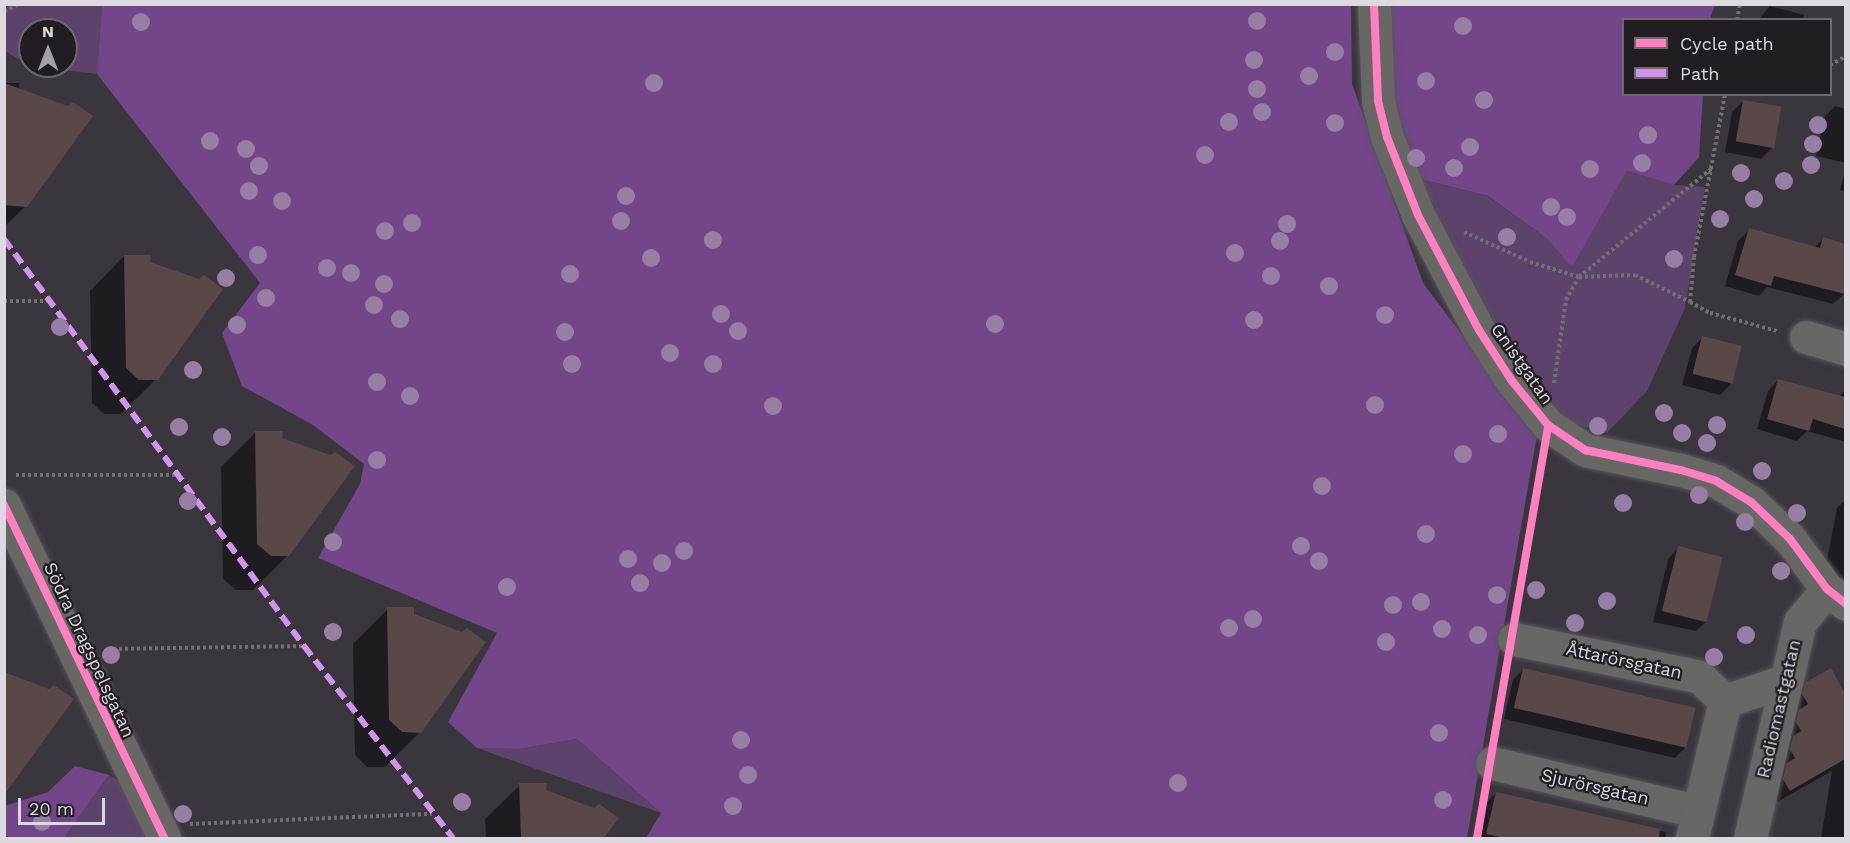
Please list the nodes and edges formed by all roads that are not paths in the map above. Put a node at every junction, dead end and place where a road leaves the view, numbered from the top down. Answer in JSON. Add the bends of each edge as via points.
{"nodes":[{"id":1,"x":1374,"y":4,"type":"edge"},
{"id":2,"x":1806,"y":337,"type":"road end"},
{"id":3,"x":1845,"y":349,"type":"edge"},
{"id":4,"x":4,"y":505,"type":"edge"},
{"id":5,"x":1836,"y":596,"type":"edge"},
{"id":6,"x":1514,"y":639,"type":"dead end"},
{"id":7,"x":1784,"y":681,"type":"junction"},
{"id":8,"x":1725,"y":701,"type":"junction"},
{"id":9,"x":1492,"y":763,"type":"dead end"},
{"id":10,"x":1694,"y":825,"type":"edge"},
{"id":11,"x":159,"y":832,"type":"edge"},
{"id":12,"x":1750,"y":838,"type":"edge"}],
"edges":[{"from":1,"to":5,"type":"street","name":"Gnistgatan","via":[[1378,101],[1387,136],[1418,215],[1479,330],[1548,425],[1585,450],[1681,470],[1716,482],[1750,502],[1790,539]]},
{"from":2,"to":3,"type":"street"},
{"from":4,"to":11,"type":"street","name":"Södra Dragspelsgatan"},
{"from":5,"to":7,"type":"street","name":"Radiomastgatan","via":[[1800,622]]},
{"from":6,"to":8,"type":"street","name":"Åttarörsgatan","via":[[1700,677]]},
{"from":7,"to":8,"type":"street"},
{"from":7,"to":12,"type":"street","name":"Radiomastgatan"},
{"from":8,"to":10,"type":"street"},
{"from":9,"to":10,"type":"street","name":"Sjurörsgatan"}]}
